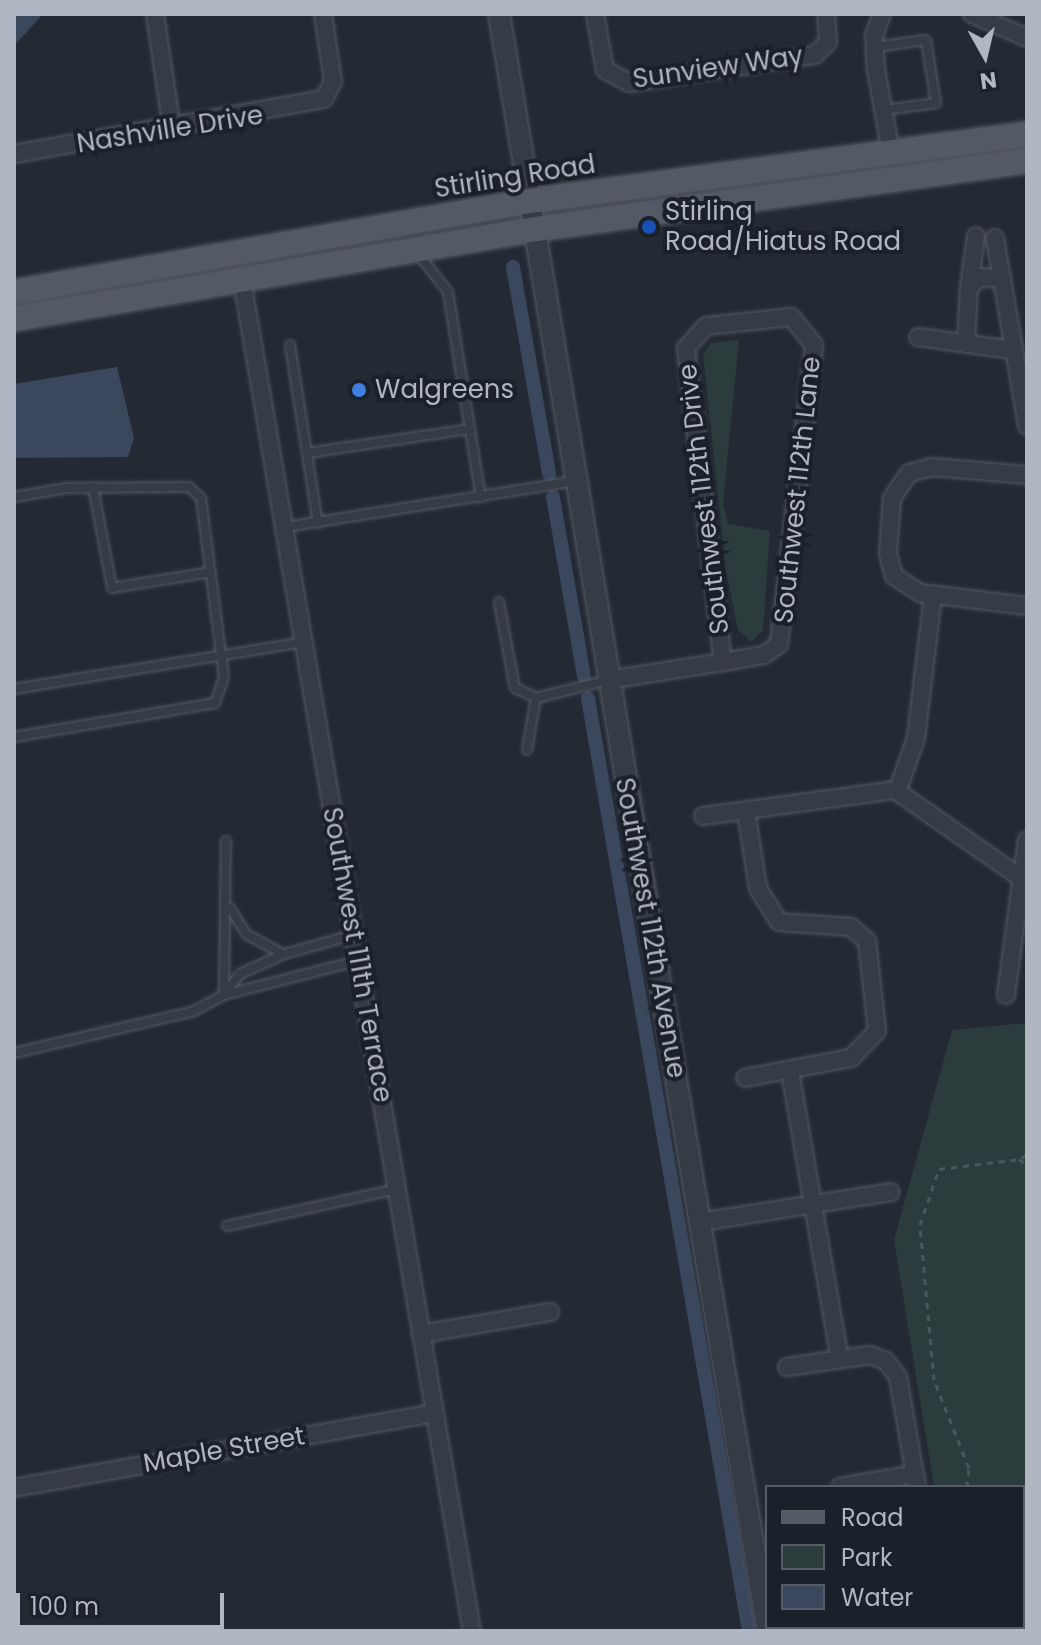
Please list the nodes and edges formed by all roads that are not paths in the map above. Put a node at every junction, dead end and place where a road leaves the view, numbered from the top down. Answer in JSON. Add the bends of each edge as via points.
{"nodes":[{"id":1,"x":155,"y":14,"type":"edge"},
{"id":2,"x":323,"y":14,"type":"edge"},
{"id":3,"x":499,"y":14,"type":"edge"},
{"id":4,"x":595,"y":14,"type":"edge"},
{"id":5,"x":826,"y":14,"type":"edge"},
{"id":6,"x":882,"y":14,"type":"edge"},
{"id":7,"x":972,"y":14,"type":"edge"},
{"id":8,"x":1027,"y":38,"type":"edge"},
{"id":9,"x":875,"y":47,"type":"junction"},
{"id":10,"x":884,"y":110,"type":"junction"},
{"id":11,"x":172,"y":129,"type":"junction"},
{"id":12,"x":1027,"y":134,"type":"edge"},
{"id":13,"x":891,"y":153,"type":"junction"},
{"id":14,"x":14,"y":154,"type":"edge"},
{"id":15,"x":1027,"y":161,"type":"edge"},
{"id":16,"x":530,"y":201,"type":"junction"},
{"id":17,"x":536,"y":229,"type":"junction"},
{"id":18,"x":976,"y":236,"type":"dead end"},
{"id":19,"x":995,"y":238,"type":"dead end"},
{"id":20,"x":414,"y":250,"type":"junction"},
{"id":21,"x":1002,"y":279,"type":"junction"},
{"id":22,"x":242,"y":280,"type":"junction"},
{"id":23,"x":969,"y":287,"type":"junction"},
{"id":24,"x":14,"y":292,"type":"edge"},
{"id":25,"x":14,"y":319,"type":"edge"},
{"id":26,"x":918,"y":337,"type":"dead end"},
{"id":27,"x":690,"y":338,"type":"joint"},
{"id":28,"x":966,"y":344,"type":"junction"},
{"id":29,"x":290,"y":345,"type":"dead end"},
{"id":30,"x":1013,"y":350,"type":"junction"},
{"id":31,"x":1027,"y":426,"type":"edge"},
{"id":32,"x":470,"y":429,"type":"junction"},
{"id":33,"x":307,"y":453,"type":"junction"},
{"id":34,"x":1027,"y":475,"type":"edge"},
{"id":35,"x":575,"y":481,"type":"junction"},
{"id":36,"x":93,"y":487,"type":"junction"},
{"id":37,"x":14,"y":497,"type":"edge"},
{"id":38,"x":481,"y":497,"type":"junction"},
{"id":39,"x":318,"y":523,"type":"junction"},
{"id":40,"x":284,"y":527,"type":"junction"},
{"id":41,"x":211,"y":572,"type":"junction"},
{"id":42,"x":933,"y":595,"type":"junction"},
{"id":43,"x":499,"y":602,"type":"dead end"},
{"id":44,"x":1027,"y":606,"type":"edge"},
{"id":45,"x":303,"y":642,"type":"junction"},
{"id":46,"x":222,"y":656,"type":"junction"},
{"id":47,"x":723,"y":662,"type":"junction"},
{"id":48,"x":608,"y":680,"type":"junction"},
{"id":49,"x":14,"y":689,"type":"edge"},
{"id":50,"x":536,"y":698,"type":"junction"},
{"id":51,"x":14,"y":737,"type":"edge"},
{"id":52,"x":527,"y":750,"type":"dead end"},
{"id":53,"x":896,"y":791,"type":"junction"},
{"id":54,"x":746,"y":811,"type":"junction"},
{"id":55,"x":703,"y":816,"type":"dead end"},
{"id":56,"x":1027,"y":840,"type":"edge"},
{"id":57,"x":226,"y":841,"type":"dead end"},
{"id":58,"x":1025,"y":882,"type":"edge"},
{"id":59,"x":229,"y":908,"type":"junction"},
{"id":60,"x":353,"y":935,"type":"junction"},
{"id":61,"x":284,"y":954,"type":"junction"},
{"id":62,"x":358,"y":961,"type":"junction"},
{"id":63,"x":224,"y":995,"type":"junction"},
{"id":64,"x":1006,"y":995,"type":"dead end"},
{"id":65,"x":14,"y":1053,"type":"edge"},
{"id":66,"x":790,"y":1071,"type":"junction"},
{"id":67,"x":745,"y":1078,"type":"dead end"},
{"id":68,"x":396,"y":1188,"type":"junction"},
{"id":69,"x":891,"y":1192,"type":"dead end"},
{"id":70,"x":811,"y":1205,"type":"junction"},
{"id":71,"x":700,"y":1222,"type":"junction"},
{"id":72,"x":227,"y":1226,"type":"dead end"},
{"id":73,"x":550,"y":1312,"type":"dead end"},
{"id":74,"x":421,"y":1334,"type":"junction"},
{"id":75,"x":840,"y":1359,"type":"junction"},
{"id":76,"x":787,"y":1367,"type":"dead end"},
{"id":77,"x":434,"y":1413,"type":"junction"},
{"id":78,"x":916,"y":1481,"type":"edge"},
{"id":79,"x":865,"y":1485,"type":"edge"},
{"id":80,"x":14,"y":1488,"type":"edge"},
{"id":81,"x":765,"y":1616,"type":"edge"},
{"id":82,"x":472,"y":1631,"type":"edge"}],
"edges":[{"from":1,"to":11,"type":"street"},
{"from":2,"to":11,"type":"street","name":"Nashville Drive","via":[[333,81],[324,99]]},
{"from":3,"to":16,"type":"street","name":"Southwest 112th Avenue"},
{"from":4,"to":5,"type":"street","name":"Sunview Way","via":[[612,78],[636,82],[822,50],[830,32]]},
{"from":6,"to":9,"type":"street"},
{"from":7,"to":8,"type":"street"},
{"from":9,"to":10,"type":"street"},
{"from":9,"to":10,"type":"lane","via":[[926,40],[936,103]]},
{"from":10,"to":13,"type":"street"},
{"from":11,"to":14,"type":"street","name":"Nashville Drive"},
{"from":12,"to":13,"type":"main road","name":"Stirling Road"},
{"from":13,"to":16,"type":"main road","name":"Stirling Road"},
{"from":15,"to":17,"type":"main road"},
{"from":16,"to":17,"type":"street","name":"Southwest 112th Avenue"},
{"from":16,"to":24,"type":"main road","name":"Stirling Road"},
{"from":17,"to":20,"type":"main road"},
{"from":17,"to":35,"type":"street","name":"Southwest 112th Avenue"},
{"from":18,"to":23,"type":"street"},
{"from":19,"to":21,"type":"street"},
{"from":20,"to":22,"type":"main road"},
{"from":20,"to":32,"type":"lane","via":[[442,279]]},
{"from":21,"to":23,"type":"street","via":[[981,277]]},
{"from":21,"to":30,"type":"street"},
{"from":22,"to":25,"type":"main road"},
{"from":22,"to":40,"type":"street","name":"Southwest 111th Terrace"},
{"from":23,"to":28,"type":"street"},
{"from":26,"to":28,"type":"street"},
{"from":27,"to":47,"type":"street","name":"Southwest 112th Drive","via":[[685,356]]},
{"from":27,"to":47,"type":"street","name":"Southwest 112th Lane","via":[[706,326],[778,316],[807,328],[812,369],[783,634],[773,651]]},
{"from":28,"to":30,"type":"street"},
{"from":29,"to":33,"type":"lane"},
{"from":30,"to":31,"type":"street"},
{"from":32,"to":33,"type":"lane"},
{"from":32,"to":38,"type":"lane"},
{"from":33,"to":39,"type":"lane"},
{"from":34,"to":42,"type":"street","via":[[932,467],[902,479],[892,498],[888,554],[894,576]]},
{"from":35,"to":38,"type":"lane"},
{"from":35,"to":48,"type":"street","name":"Southwest 112th Avenue"},
{"from":36,"to":37,"type":"lane"},
{"from":36,"to":41,"type":"lane","via":[[189,487],[201,498]]},
{"from":36,"to":41,"type":"lane","via":[[112,588]]},
{"from":38,"to":39,"type":"lane"},
{"from":39,"to":40,"type":"lane"},
{"from":40,"to":45,"type":"street","name":"Southwest 111th Terrace"},
{"from":41,"to":46,"type":"lane"},
{"from":42,"to":44,"type":"street"},
{"from":42,"to":53,"type":"street","via":[[916,738]]},
{"from":43,"to":50,"type":"lane","via":[[515,688]]},
{"from":45,"to":46,"type":"lane"},
{"from":45,"to":60,"type":"street","name":"Southwest 111th Terrace"},
{"from":46,"to":49,"type":"lane"},
{"from":46,"to":51,"type":"lane","via":[[215,703]]},
{"from":47,"to":48,"type":"street"},
{"from":48,"to":50,"type":"lane"},
{"from":48,"to":71,"type":"street","name":"Southwest 112th Avenue"},
{"from":50,"to":52,"type":"lane"},
{"from":53,"to":54,"type":"street"},
{"from":53,"to":58,"type":"street"},
{"from":54,"to":55,"type":"street"},
{"from":54,"to":66,"type":"street","via":[[765,907],[794,928],[851,927],[875,958],[877,1031],[851,1058]]},
{"from":56,"to":58,"type":"street"},
{"from":57,"to":59,"type":"lane"},
{"from":58,"to":64,"type":"street"},
{"from":59,"to":61,"type":"lane","via":[[246,934]]},
{"from":59,"to":63,"type":"lane"},
{"from":60,"to":61,"type":"lane"},
{"from":60,"to":62,"type":"street","name":"Southwest 111th Terrace"},
{"from":61,"to":63,"type":"lane","via":[[240,974]]},
{"from":62,"to":63,"type":"lane"},
{"from":62,"to":68,"type":"street","name":"Southwest 111th Terrace"},
{"from":63,"to":65,"type":"lane","via":[[194,1011]]},
{"from":66,"to":67,"type":"street"},
{"from":66,"to":70,"type":"street"},
{"from":68,"to":72,"type":"lane"},
{"from":68,"to":74,"type":"street","name":"Southwest 111th Terrace"},
{"from":69,"to":70,"type":"street"},
{"from":70,"to":71,"type":"street"},
{"from":70,"to":75,"type":"street"},
{"from":71,"to":81,"type":"street","name":"Southwest 112th Avenue"},
{"from":73,"to":74,"type":"street"},
{"from":74,"to":77,"type":"street","name":"Southwest 111th Terrace"},
{"from":75,"to":76,"type":"street"},
{"from":75,"to":78,"type":"street","via":[[870,1355],[886,1361],[898,1377]]},
{"from":77,"to":80,"type":"street","name":"Maple Street"},
{"from":77,"to":82,"type":"street","name":"Southwest 111th Terrace"},
{"from":78,"to":79,"type":"street"}]}
